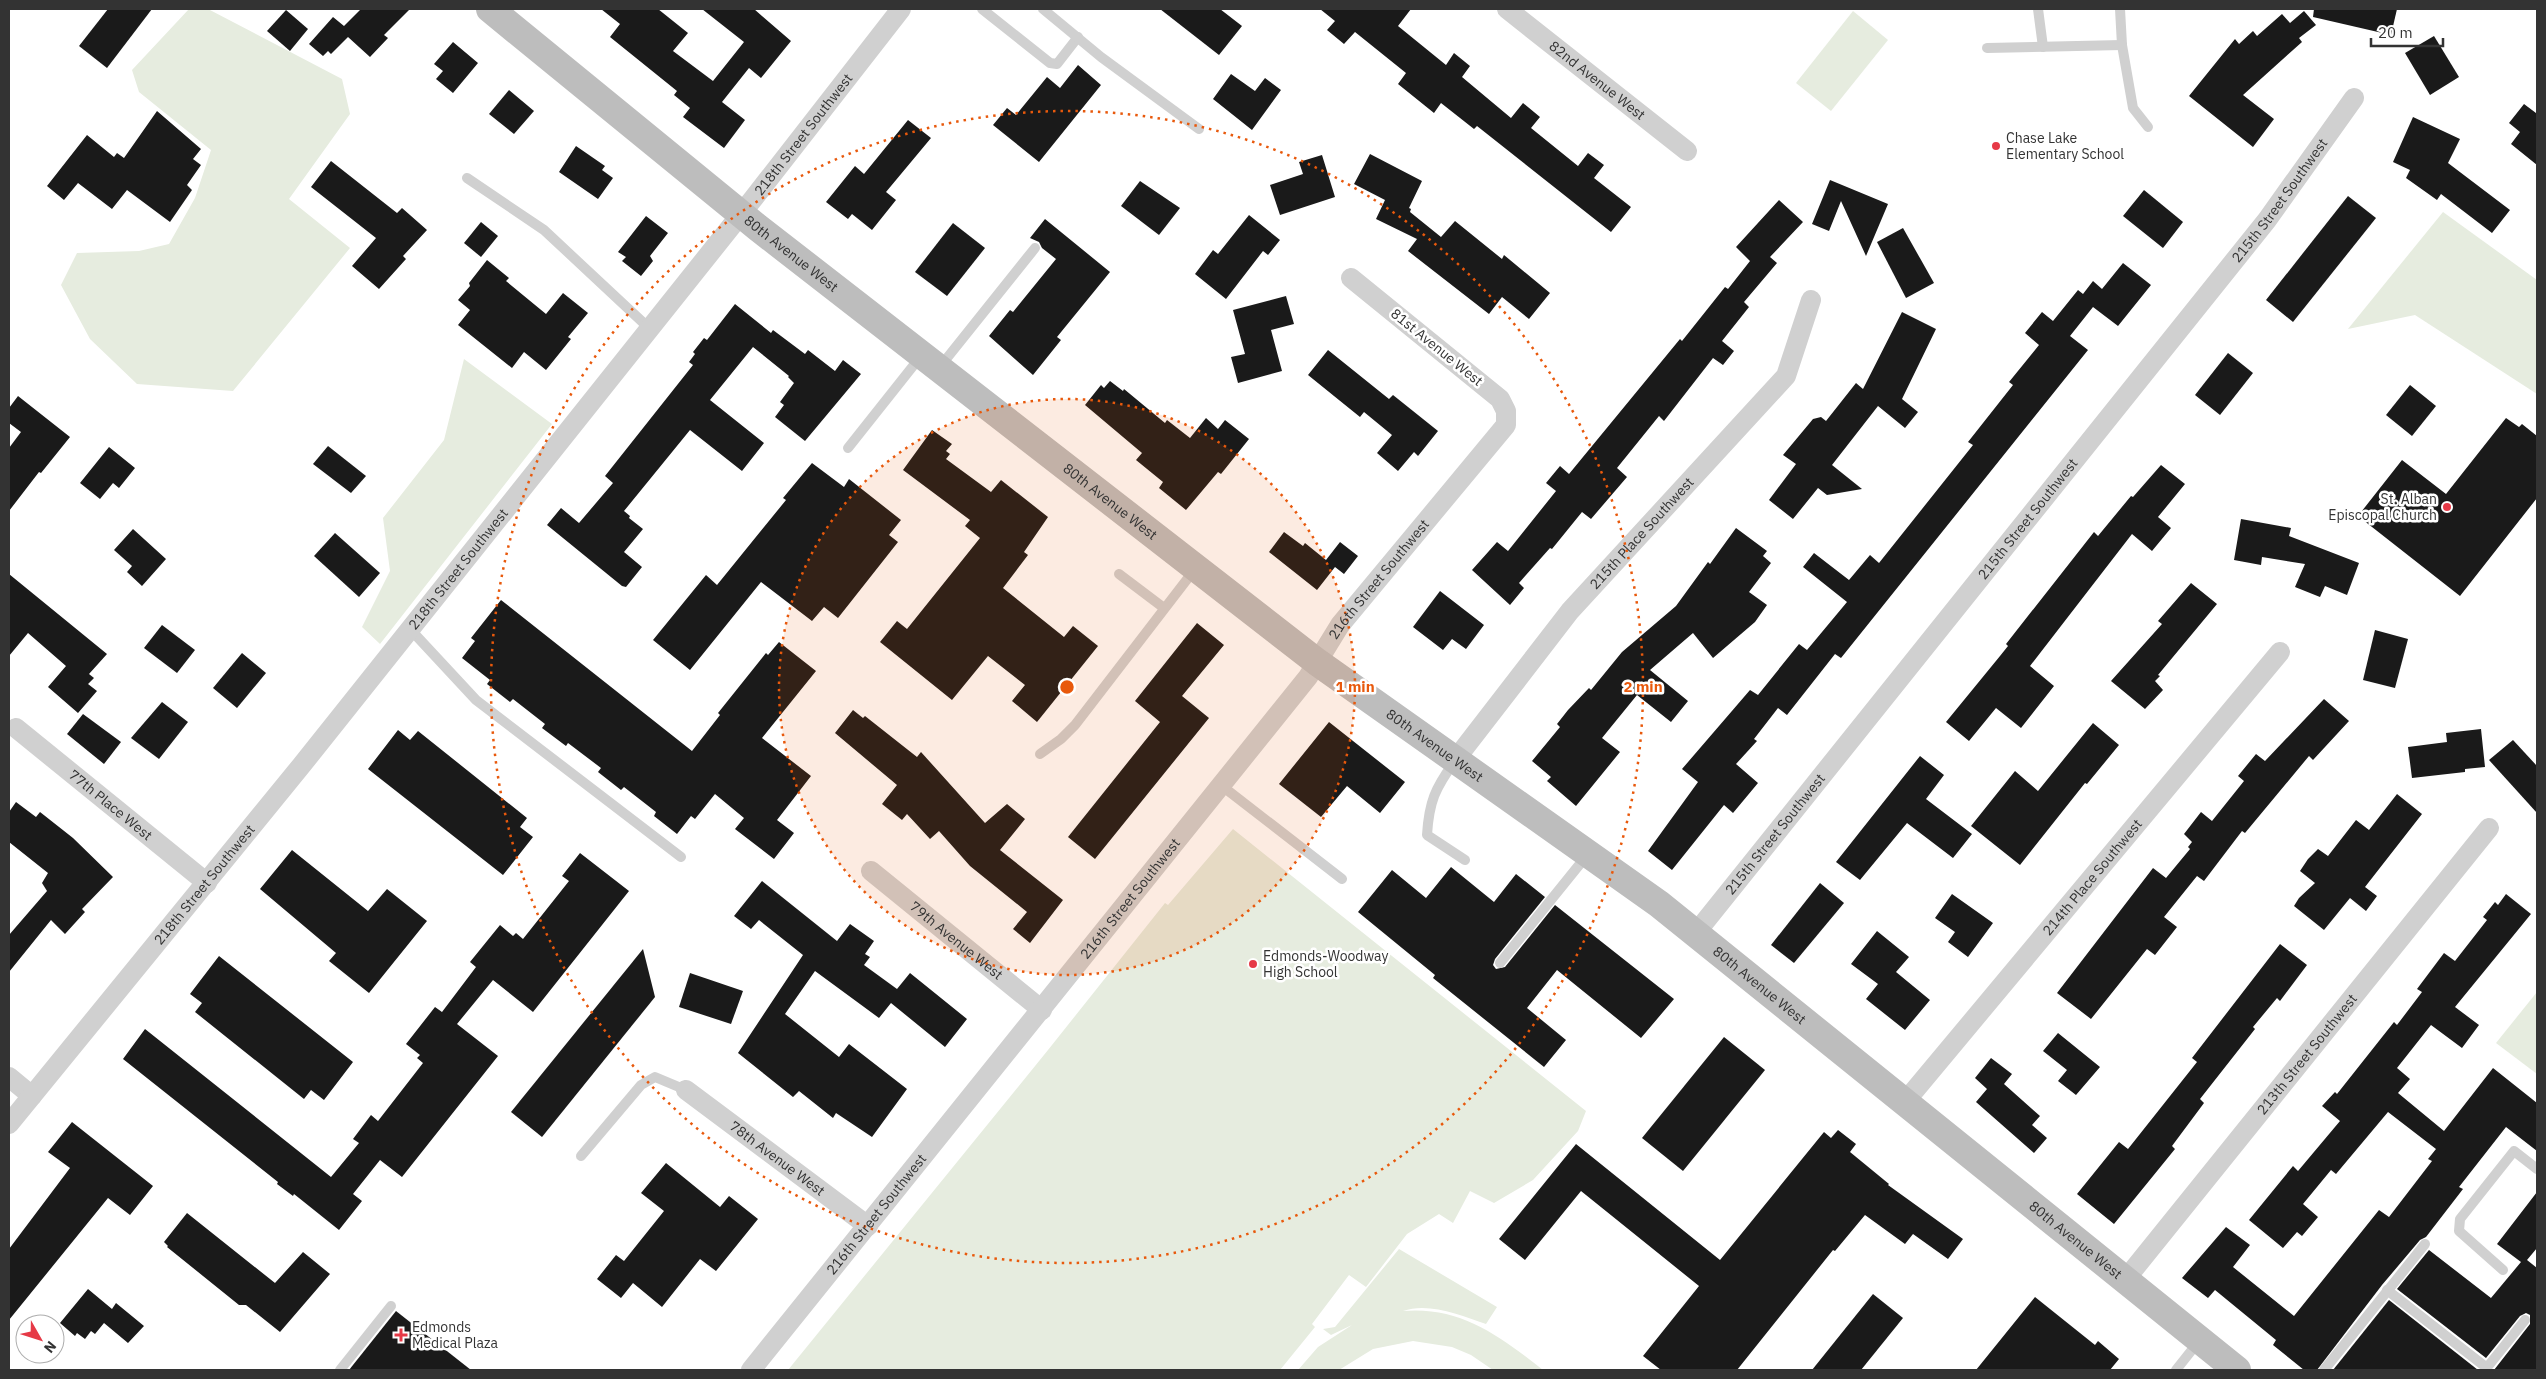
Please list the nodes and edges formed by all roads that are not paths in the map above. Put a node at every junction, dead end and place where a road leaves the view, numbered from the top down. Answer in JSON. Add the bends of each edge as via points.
{"nodes":[{"id":1,"x":490,"y":9,"type":"edge"},
{"id":2,"x":901,"y":9,"type":"edge"},
{"id":3,"x":982,"y":9,"type":"edge"},
{"id":4,"x":1043,"y":9,"type":"edge"},
{"id":5,"x":1507,"y":9,"type":"edge"},
{"id":6,"x":2038,"y":9,"type":"edge"},
{"id":7,"x":2120,"y":9,"type":"edge"},
{"id":8,"x":1078,"y":37,"type":"junction"},
{"id":9,"x":2122,"y":45,"type":"junction"},
{"id":10,"x":2043,"y":46,"type":"junction"},
{"id":11,"x":1987,"y":48,"type":"dead end"},
{"id":12,"x":2354,"y":98,"type":"dead end"},
{"id":13,"x":2148,"y":128,"type":"dead end"},
{"id":14,"x":1199,"y":129,"type":"dead end"},
{"id":15,"x":1687,"y":151,"type":"dead end"},
{"id":16,"x":467,"y":178,"type":"dead end"},
{"id":17,"x":741,"y":214,"type":"junction"},
{"id":18,"x":1035,"y":248,"type":"dead end"},
{"id":19,"x":1351,"y":278,"type":"dead end"},
{"id":20,"x":1811,"y":300,"type":"dead end"},
{"id":21,"x":650,"y":329,"type":"junction"},
{"id":22,"x":930,"y":362,"type":"junction"},
{"id":23,"x":1506,"y":425,"type":"joint"},
{"id":24,"x":848,"y":448,"type":"dead end"},
{"id":25,"x":1196,"y":568,"type":"junction"},
{"id":26,"x":1119,"y":574,"type":"dead end"},
{"id":27,"x":1164,"y":608,"type":"junction"},
{"id":28,"x":410,"y":629,"type":"junction"},
{"id":29,"x":2280,"y":652,"type":"dead end"},
{"id":30,"x":1317,"y":662,"type":"junction"},
{"id":31,"x":16,"y":728,"type":"dead end"},
{"id":32,"x":1040,"y":754,"type":"dead end"},
{"id":33,"x":1455,"y":760,"type":"junction"},
{"id":34,"x":1222,"y":786,"type":"junction"},
{"id":35,"x":2490,"y":828,"type":"dead end"},
{"id":36,"x":1589,"y":853,"type":"junction"},
{"id":37,"x":681,"y":857,"type":"dead end"},
{"id":38,"x":1464,"y":860,"type":"dead end"},
{"id":39,"x":871,"y":871,"type":"dead end"},
{"id":40,"x":1342,"y":879,"type":"dead end"},
{"id":41,"x":207,"y":884,"type":"junction"},
{"id":42,"x":1695,"y":934,"type":"junction"},
{"id":43,"x":1500,"y":963,"type":"dead end"},
{"id":44,"x":1042,"y":1010,"type":"junction"},
{"id":45,"x":9,"y":1077,"type":"edge"},
{"id":46,"x":686,"y":1090,"type":"joint"},
{"id":47,"x":32,"y":1096,"type":"junction"},
{"id":48,"x":1904,"y":1103,"type":"junction"},
{"id":49,"x":9,"y":1124,"type":"edge"},
{"id":50,"x":581,"y":1156,"type":"dead end"},
{"id":51,"x":2537,"y":1169,"type":"edge"},
{"id":52,"x":868,"y":1226,"type":"junction"},
{"id":53,"x":2424,"y":1244,"type":"dead end"},
{"id":54,"x":2502,"y":1270,"type":"dead end"},
{"id":55,"x":2125,"y":1280,"type":"junction"},
{"id":56,"x":2387,"y":1290,"type":"junction"},
{"id":57,"x":391,"y":1306,"type":"dead end"},
{"id":58,"x":2525,"y":1320,"type":"dead end"},
{"id":59,"x":2200,"y":1340,"type":"junction"},
{"id":60,"x":2486,"y":1369,"type":"edge"},
{"id":61,"x":340,"y":1370,"type":"edge"},
{"id":62,"x":751,"y":1370,"type":"edge"},
{"id":63,"x":2176,"y":1370,"type":"edge"},
{"id":64,"x":2237,"y":1370,"type":"edge"},
{"id":65,"x":2324,"y":1370,"type":"edge"}],
"edges":[{"from":1,"to":17,"type":"street","name":"80th Avenue West"},
{"from":2,"to":17,"type":"street","name":"218th Street Southwest"},
{"from":3,"to":8,"type":"lane","via":[[1050,63],[1057,64]]},
{"from":4,"to":8,"type":"lane"},
{"from":5,"to":15,"type":"street","name":"82nd Avenue West"},
{"from":6,"to":10,"type":"lane"},
{"from":7,"to":9,"type":"lane"},
{"from":8,"to":14,"type":"lane"},
{"from":9,"to":10,"type":"lane"},
{"from":9,"to":13,"type":"lane","via":[[2133,108]]},
{"from":10,"to":11,"type":"lane"},
{"from":12,"to":42,"type":"street","name":"215th Street Southwest","via":[[2267,220]]},
{"from":16,"to":21,"type":"lane","via":[[544,230]]},
{"from":17,"to":21,"type":"street","name":"218th Street Southwest"},
{"from":17,"to":22,"type":"street","name":"80th Avenue West"},
{"from":18,"to":22,"type":"lane"},
{"from":19,"to":23,"type":"street","name":"81st Avenue West","via":[[1500,399],[1506,412]]},
{"from":20,"to":33,"type":"street","name":"215th Place Southwest","via":[[1786,376],[1570,611]]},
{"from":21,"to":28,"type":"street","name":"218th Street Southwest"},
{"from":22,"to":24,"type":"lane"},
{"from":22,"to":25,"type":"street","name":"80th Avenue West"},
{"from":23,"to":30,"type":"street","name":"216th Street Southwest","via":[[1340,625]]},
{"from":25,"to":27,"type":"lane"},
{"from":25,"to":30,"type":"street","name":"80th Avenue West"},
{"from":26,"to":27,"type":"lane"},
{"from":27,"to":32,"type":"lane","via":[[1075,725]]},
{"from":28,"to":37,"type":"lane","via":[[476,700]]},
{"from":28,"to":41,"type":"street","name":"218th Street Southwest"},
{"from":29,"to":48,"type":"street","name":"214th Place Southwest"},
{"from":30,"to":33,"type":"street","name":"80th Avenue West"},
{"from":30,"to":34,"type":"street","name":"216th Street Southwest"},
{"from":31,"to":41,"type":"street","name":"77th Place West"},
{"from":33,"to":36,"type":"street","name":"80th Avenue West"},
{"from":33,"to":38,"type":"lane","via":[[1438,785],[1428,808],[1427,835]]},
{"from":34,"to":40,"type":"lane"},
{"from":34,"to":44,"type":"street","name":"216th Street Southwest"},
{"from":35,"to":55,"type":"street","name":"213th Street Southwest"},
{"from":36,"to":42,"type":"street","name":"80th Avenue West"},
{"from":36,"to":43,"type":"lane"},
{"from":39,"to":44,"type":"street","name":"79th Avenue West"},
{"from":41,"to":47,"type":"street","name":"218th Street Southwest"},
{"from":42,"to":48,"type":"street","name":"80th Avenue West"},
{"from":44,"to":52,"type":"street","name":"216th Street Southwest"},
{"from":45,"to":47,"type":"street"},
{"from":46,"to":50,"type":"lane","via":[[655,1077],[641,1085]]},
{"from":46,"to":52,"type":"street","name":"78th Avenue West"},
{"from":47,"to":49,"type":"street","name":"218th Street Southwest"},
{"from":48,"to":55,"type":"street","name":"80th Avenue West"},
{"from":51,"to":54,"type":"lane","via":[[2514,1151],[2460,1219],[2459,1231]]},
{"from":52,"to":62,"type":"street","name":"216th Street Southwest"},
{"from":53,"to":56,"type":"lane"},
{"from":55,"to":59,"type":"street","name":"80th Avenue West"},
{"from":56,"to":60,"type":"lane"},
{"from":56,"to":65,"type":"lane"},
{"from":57,"to":61,"type":"lane"},
{"from":58,"to":60,"type":"lane"},
{"from":59,"to":63,"type":"lane"},
{"from":59,"to":64,"type":"street","name":"80th Avenue West"}]}
